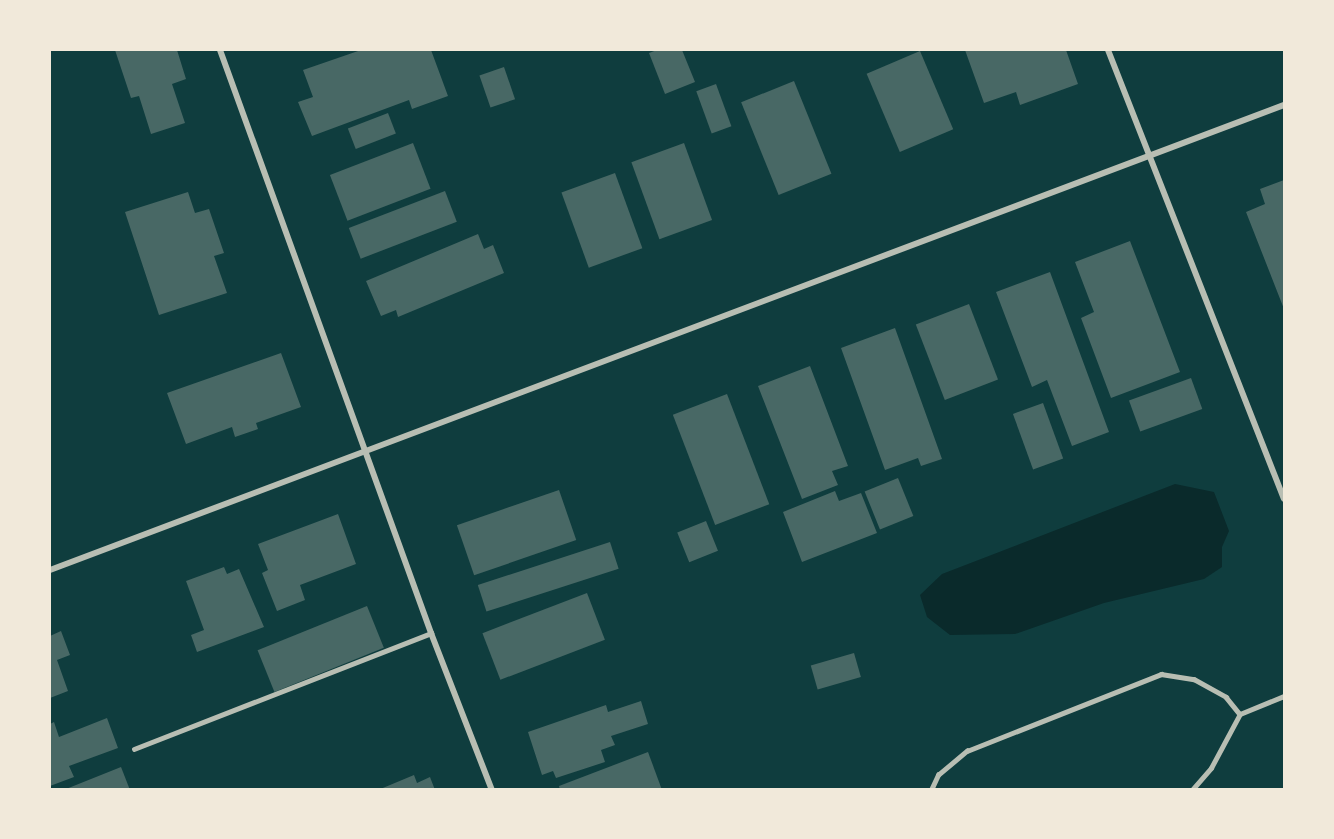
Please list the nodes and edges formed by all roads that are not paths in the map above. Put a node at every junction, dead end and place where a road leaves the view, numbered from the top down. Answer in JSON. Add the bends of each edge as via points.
{"nodes":[{"id":1,"x":219,"y":50,"type":"edge"},
{"id":2,"x":1108,"y":50,"type":"edge"},
{"id":3,"x":1284,"y":105,"type":"edge"},
{"id":4,"x":1149,"y":158,"type":"junction"},
{"id":5,"x":368,"y":451,"type":"junction"},
{"id":6,"x":1284,"y":499,"type":"edge"},
{"id":7,"x":50,"y":570,"type":"edge"},
{"id":8,"x":430,"y":633,"type":"junction"},
{"id":9,"x":1284,"y":696,"type":"edge"},
{"id":10,"x":1240,"y":714,"type":"junction"},
{"id":11,"x":134,"y":749,"type":"dead end"},
{"id":12,"x":492,"y":789,"type":"edge"},
{"id":13,"x":931,"y":789,"type":"edge"},
{"id":14,"x":1192,"y":789,"type":"edge"}],
"edges":[{"from":1,"to":5,"type":"street"},
{"from":2,"to":4,"type":"street"},
{"from":3,"to":4,"type":"street"},
{"from":4,"to":5,"type":"street"},
{"from":4,"to":6,"type":"street"},
{"from":5,"to":7,"type":"street"},
{"from":5,"to":8,"type":"street"},
{"from":8,"to":11,"type":"lane"},
{"from":8,"to":12,"type":"street"},
{"from":9,"to":10,"type":"lane"},
{"from":10,"to":13,"type":"lane","via":[[1226,697],[1194,679],[1161,674],[967,751],[938,775]]},
{"from":10,"to":14,"type":"lane","via":[[1211,768]]}]}
